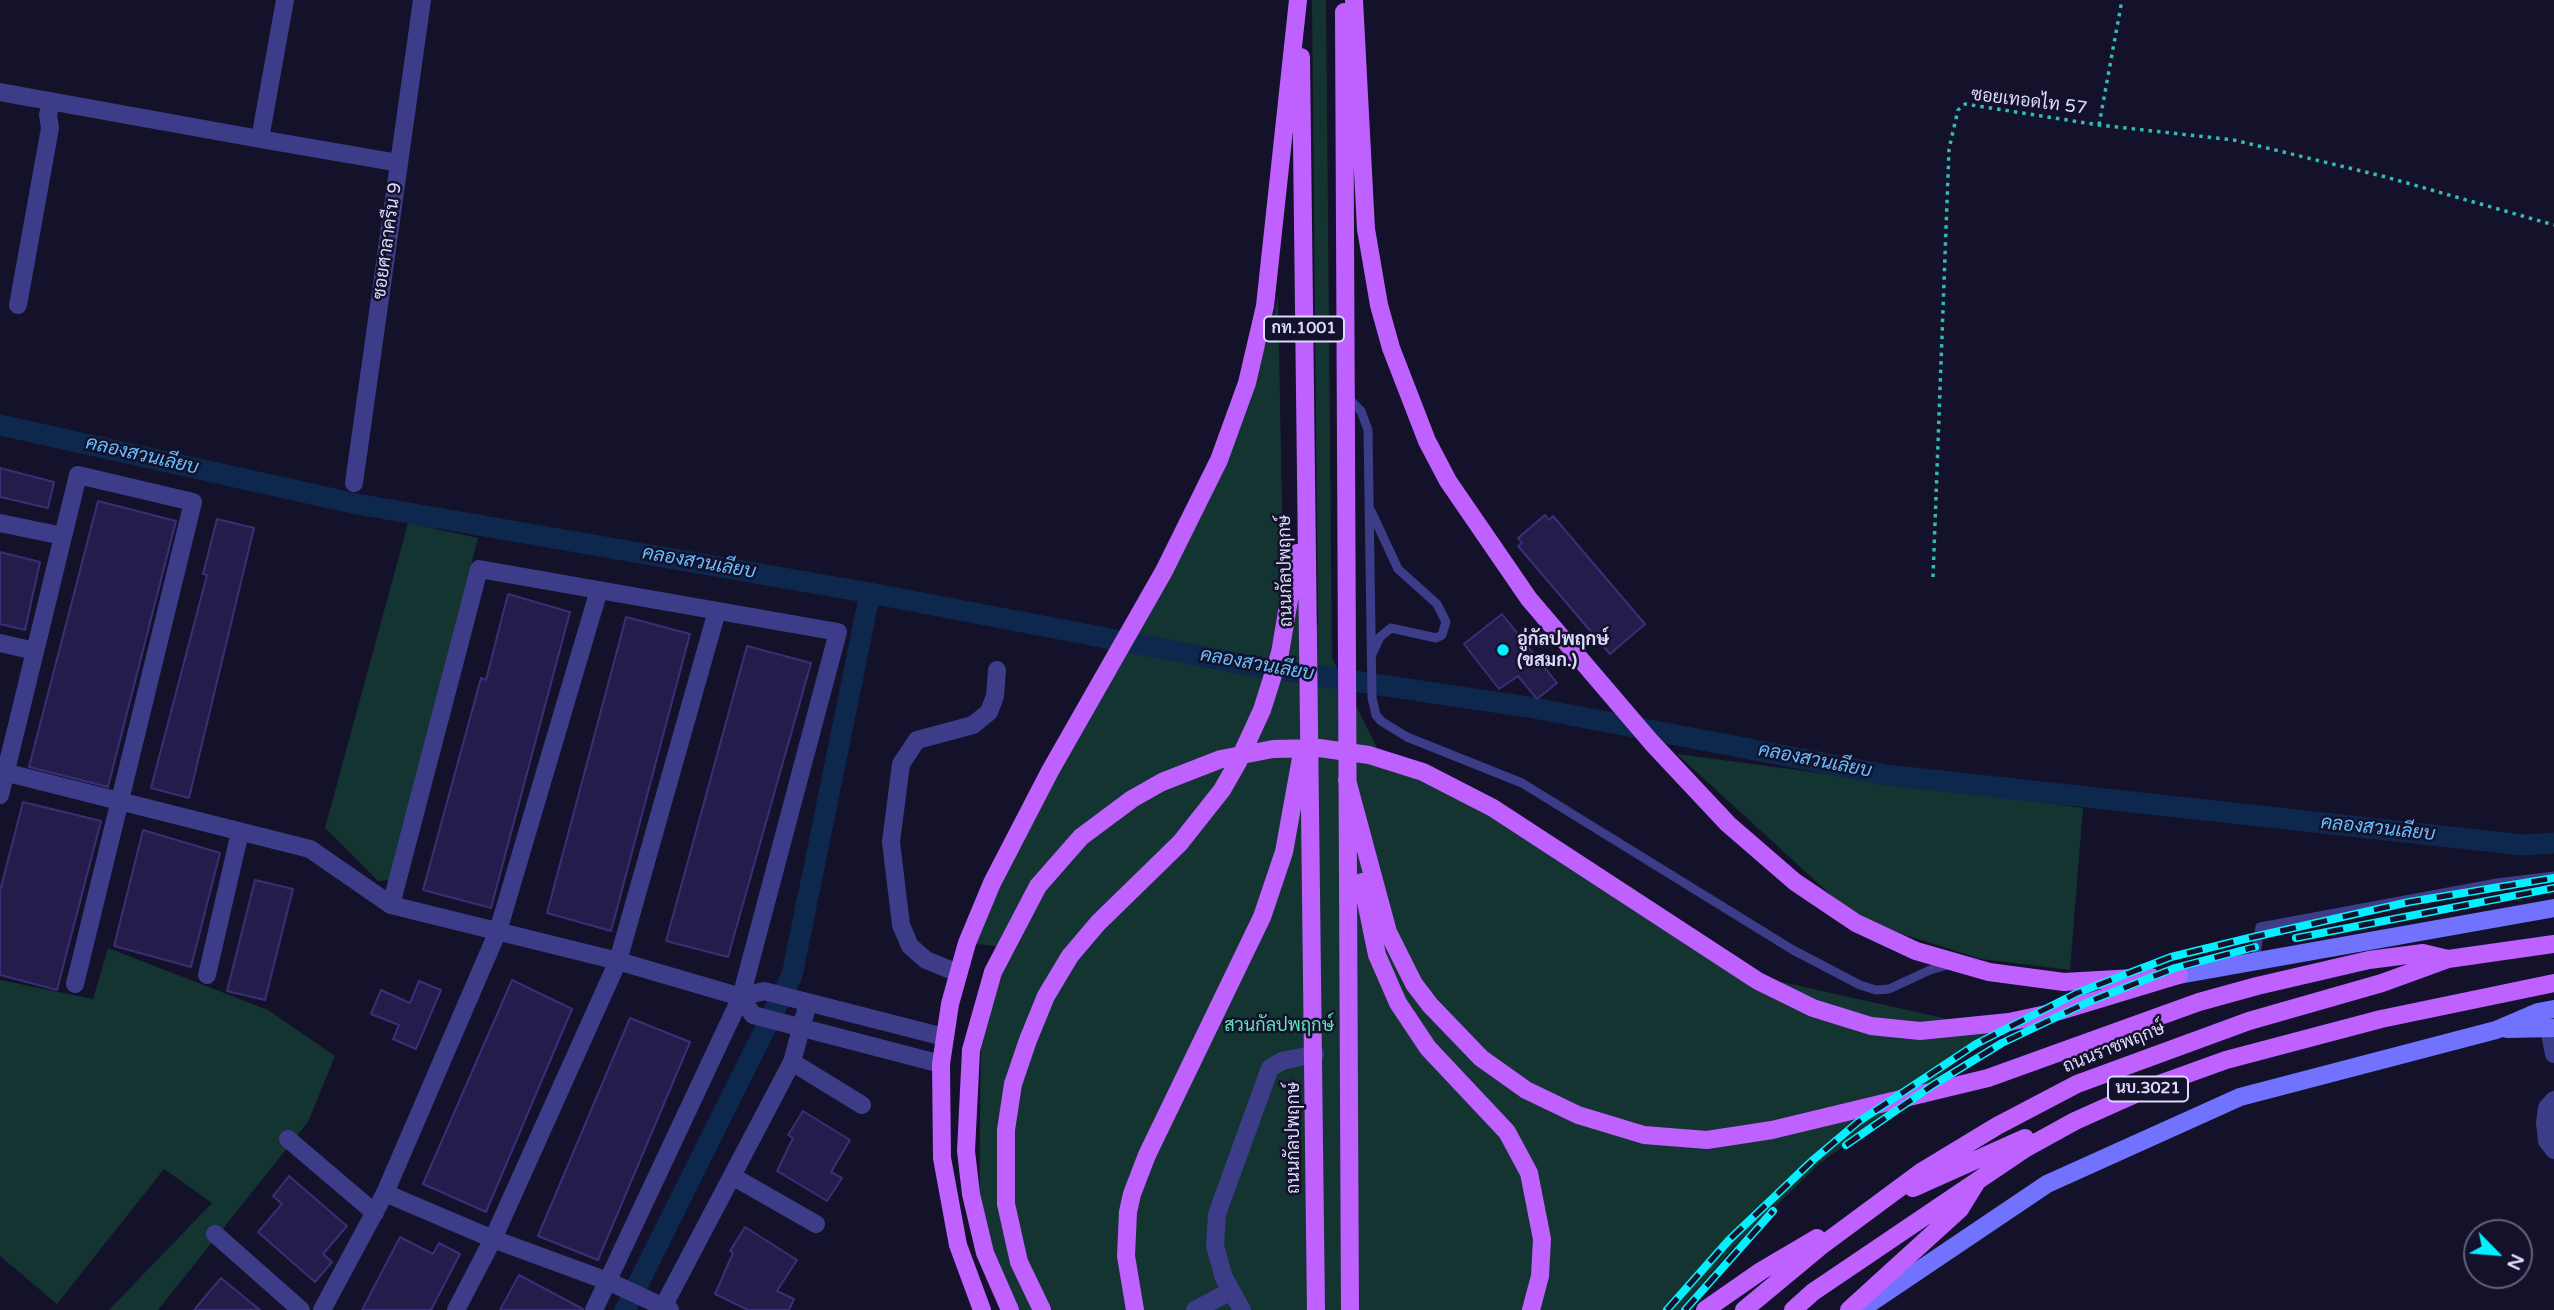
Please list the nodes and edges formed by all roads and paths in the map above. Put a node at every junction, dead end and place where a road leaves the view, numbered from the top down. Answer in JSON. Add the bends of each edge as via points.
{"nodes":[{"id":1,"x":285,"y":0,"type":"edge"},
{"id":2,"x":422,"y":0,"type":"edge"},
{"id":3,"x":1299,"y":0,"type":"edge"},
{"id":4,"x":1344,"y":0,"type":"edge"},
{"id":5,"x":1354,"y":0,"type":"edge"},
{"id":6,"x":2122,"y":0,"type":"edge"},
{"id":7,"x":0,"y":92,"type":"edge"},
{"id":8,"x":51,"y":101,"type":"junction"},
{"id":9,"x":2099,"y":125,"type":"junction"},
{"id":10,"x":260,"y":139,"type":"junction"},
{"id":11,"x":399,"y":163,"type":"junction"},
{"id":12,"x":2554,"y":225,"type":"edge"},
{"id":13,"x":18,"y":305,"type":"dead end"},
{"id":14,"x":1343,"y":393,"type":"junction"},
{"id":15,"x":1305,"y":473,"type":"junction"},
{"id":16,"x":354,"y":483,"type":"dead end"},
{"id":17,"x":1369,"y":506,"type":"junction"},
{"id":18,"x":0,"y":523,"type":"edge"},
{"id":19,"x":63,"y":536,"type":"junction"},
{"id":20,"x":1933,"y":577,"type":"dead end"},
{"id":21,"x":599,"y":590,"type":"junction"},
{"id":22,"x":717,"y":611,"type":"junction"},
{"id":23,"x":0,"y":643,"type":"edge"},
{"id":24,"x":35,"y":651,"type":"junction"},
{"id":25,"x":1371,"y":660,"type":"junction"},
{"id":26,"x":997,"y":670,"type":"dead end"},
{"id":27,"x":1309,"y":714,"type":"junction"},
{"id":28,"x":3,"y":772,"type":"edge"},
{"id":29,"x":1347,"y":780,"type":"junction"},
{"id":30,"x":0,"y":795,"type":"edge"},
{"id":31,"x":121,"y":802,"type":"junction"},
{"id":32,"x":240,"y":832,"type":"junction"},
{"id":33,"x":2554,"y":876,"type":"edge"},
{"id":34,"x":391,"y":905,"type":"junction"},
{"id":35,"x":2554,"y":908,"type":"edge"},
{"id":36,"x":498,"y":930,"type":"junction"},
{"id":37,"x":2554,"y":944,"type":"edge"},
{"id":38,"x":2448,"y":959,"type":"junction"},
{"id":39,"x":618,"y":961,"type":"junction"},
{"id":40,"x":2255,"y":962,"type":"junction"},
{"id":41,"x":1956,"y":963,"type":"junction"},
{"id":42,"x":958,"y":973,"type":"junction"},
{"id":43,"x":207,"y":975,"type":"dead end"},
{"id":44,"x":2179,"y":975,"type":"junction"},
{"id":45,"x":2554,"y":983,"type":"edge"},
{"id":46,"x":75,"y":984,"type":"dead end"},
{"id":47,"x":741,"y":997,"type":"junction"},
{"id":48,"x":801,"y":1000,"type":"junction"},
{"id":49,"x":2554,"y":1009,"type":"edge"},
{"id":50,"x":793,"y":1026,"type":"junction"},
{"id":51,"x":2551,"y":1028,"type":"edge"},
{"id":52,"x":2496,"y":1030,"type":"junction"},
{"id":53,"x":944,"y":1037,"type":"junction"},
{"id":54,"x":1315,"y":1054,"type":"junction"},
{"id":55,"x":2554,"y":1054,"type":"edge"},
{"id":56,"x":792,"y":1062,"type":"junction"},
{"id":57,"x":941,"y":1064,"type":"junction"},
{"id":58,"x":2554,"y":1100,"type":"edge"},
{"id":59,"x":862,"y":1105,"type":"dead end"},
{"id":60,"x":2075,"y":1121,"type":"junction"},
{"id":61,"x":288,"y":1139,"type":"dead end"},
{"id":62,"x":2554,"y":1150,"type":"edge"},
{"id":63,"x":732,"y":1176,"type":"junction"},
{"id":64,"x":1980,"y":1177,"type":"junction"},
{"id":65,"x":385,"y":1193,"type":"junction"},
{"id":66,"x":375,"y":1213,"type":"junction"},
{"id":67,"x":816,"y":1224,"type":"dead end"},
{"id":68,"x":215,"y":1234,"type":"dead end"},
{"id":69,"x":493,"y":1239,"type":"junction"},
{"id":70,"x":617,"y":1286,"type":"junction"},
{"id":71,"x":1231,"y":1291,"type":"junction"},
{"id":72,"x":666,"y":1308,"type":"edge"},
{"id":73,"x":301,"y":1310,"type":"edge"},
{"id":74,"x":322,"y":1310,"type":"edge"},
{"id":75,"x":456,"y":1310,"type":"edge"},
{"id":76,"x":594,"y":1310,"type":"edge"},
{"id":77,"x":982,"y":1310,"type":"edge"},
{"id":78,"x":1010,"y":1310,"type":"edge"},
{"id":79,"x":1042,"y":1310,"type":"edge"},
{"id":80,"x":1135,"y":1310,"type":"edge"},
{"id":81,"x":1195,"y":1310,"type":"edge"},
{"id":82,"x":1242,"y":1310,"type":"edge"},
{"id":83,"x":1316,"y":1310,"type":"edge"},
{"id":84,"x":1350,"y":1310,"type":"edge"},
{"id":85,"x":1531,"y":1310,"type":"edge"},
{"id":86,"x":1705,"y":1310,"type":"edge"},
{"id":87,"x":1744,"y":1310,"type":"edge"},
{"id":88,"x":1793,"y":1310,"type":"edge"},
{"id":89,"x":1849,"y":1310,"type":"edge"},
{"id":90,"x":1860,"y":1310,"type":"edge"}],
"edges":[{"from":1,"to":10,"type":"street"},
{"from":2,"to":11,"type":"street","name":"ซอยศาลาครืน 9"},
{"from":3,"to":15,"type":"main road","name":"ถนนกัลปพฤกษ์","number":"กท.1001"},
{"from":3,"to":42,"type":"main road","via":[[1262,328],[1247,383],[1219,460],[1164,571],[992,883]]},
{"from":4,"to":14,"type":"main road","number":"กท.1001"},
{"from":5,"to":41,"type":"main road","via":[[1366,229],[1379,305],[1409,398],[1448,481],[1498,557],[1652,743],[1728,824],[1795,881],[1856,923],[1916,951]]},
{"from":6,"to":9,"type":"path"},
{"from":7,"to":8,"type":"street"},
{"from":8,"to":10,"type":"street"},
{"from":8,"to":13,"type":"street"},
{"from":9,"to":12,"type":"path","name":"ซอยเทอดไท 57","via":[[2234,140]]},
{"from":9,"to":20,"type":"path","name":"ซอยเทอดไท 57","via":[[1965,104],[1958,110],[1946,193]]},
{"from":10,"to":11,"type":"street"},
{"from":11,"to":16,"type":"street","name":"ซอยศาลาครืน 9"},
{"from":14,"to":17,"type":"lane","via":[[1362,411],[1367,424]]},
{"from":14,"to":29,"type":"main road","number":"กท.1001"},
{"from":15,"to":27,"type":"main road","name":"ถนนกัลปพฤกษ์","number":"กท.1001"},
{"from":15,"to":79,"type":"main road","via":[[1292,600],[1253,734],[1208,808],[1070,956],[1046,996],[1013,1084],[1005,1180],[1011,1236]]},
{"from":17,"to":25,"type":"lane"},
{"from":17,"to":25,"type":"lane","via":[[1398,569],[1437,604],[1446,622],[1436,638],[1391,628],[1380,637]]},
{"from":18,"to":19,"type":"street"},
{"from":19,"to":24,"type":"street"},
{"from":19,"to":31,"type":"street","via":[[78,475],[193,502]]},
{"from":21,"to":22,"type":"street"},
{"from":21,"to":34,"type":"street","via":[[479,569]]},
{"from":21,"to":36,"type":"street"},
{"from":22,"to":39,"type":"street"},
{"from":22,"to":47,"type":"street","via":[[838,632]]},
{"from":23,"to":24,"type":"street"},
{"from":24,"to":28,"type":"street"},
{"from":25,"to":41,"type":"lane","via":[[1376,715],[1388,727],[1522,783],[1793,950],[1860,985],[1889,989]]},
{"from":26,"to":42,"type":"street","via":[[989,712],[973,725],[917,740],[901,764],[891,842],[901,925],[910,946],[926,960]]},
{"from":27,"to":54,"type":"main road","name":"ถนนกัลปพฤกษ์","number":"กท.1001"},
{"from":27,"to":80,"type":"main road","via":[[1291,818],[1274,882],[1246,952],[1138,1175],[1126,1234]]},
{"from":28,"to":30,"type":"street"},
{"from":28,"to":31,"type":"street"},
{"from":29,"to":38,"type":"main road","via":[[1388,932],[1430,1005],[1481,1058],[1526,1090],[1608,1127],[1664,1138],[1741,1136],[1988,1078],[2199,1002],[2369,960],[2423,953]]},
{"from":29,"to":84,"type":"main road","number":"กท.1001"},
{"from":29,"to":85,"type":"main road","via":[[1370,926],[1386,981],[1428,1048],[1491,1113],[1520,1152],[1536,1193],[1542,1239],[1540,1276]]},
{"from":31,"to":32,"type":"street"},
{"from":31,"to":46,"type":"street"},
{"from":32,"to":34,"type":"street","via":[[310,849]]},
{"from":32,"to":43,"type":"street"},
{"from":33,"to":40,"type":"lane","via":[[2260,927]]},
{"from":34,"to":36,"type":"street"},
{"from":35,"to":40,"type":"main road"},
{"from":36,"to":39,"type":"street"},
{"from":36,"to":65,"type":"street"},
{"from":37,"to":38,"type":"main road","name":"ถนนราชพฤกษ์","number":"นบ.3021"},
{"from":38,"to":87,"type":"main road","name":"ถนนราชพฤกษ์","number":"นบ.3021","via":[[2129,1063],[2036,1104],[1922,1172]]},
{"from":39,"to":47,"type":"street"},
{"from":39,"to":69,"type":"street"},
{"from":40,"to":44,"type":"main road"},
{"from":41,"to":44,"type":"main road","via":[[2064,982]]},
{"from":42,"to":53,"type":"main road"},
{"from":44,"to":78,"type":"main road","via":[[2009,1022],[1920,1031],[1871,1026],[1813,1008],[1758,981],[1493,808],[1423,772],[1343,750],[1248,752],[1201,766],[1132,799],[1081,837],[1038,886],[993,972],[976,1025],[965,1127],[975,1215],[993,1275]]},
{"from":45,"to":60,"type":"main road","number":"นบ.3021","via":[[2381,1019],[2227,1060]]},
{"from":47,"to":48,"type":"street","via":[[764,990]]},
{"from":47,"to":50,"type":"street","via":[[753,1015]]},
{"from":47,"to":70,"type":"street"},
{"from":48,"to":50,"type":"street"},
{"from":48,"to":53,"type":"street"},
{"from":49,"to":52,"type":"main road"},
{"from":50,"to":56,"type":"street"},
{"from":50,"to":57,"type":"street"},
{"from":51,"to":52,"type":"main road"},
{"from":51,"to":55,"type":"street"},
{"from":52,"to":90,"type":"main road","number":"นบ.3021","via":[[2240,1097],[2047,1184]]},
{"from":53,"to":57,"type":"main road"},
{"from":54,"to":71,"type":"street","via":[[1270,1068],[1261,1087],[1215,1224],[1215,1246]]},
{"from":54,"to":83,"type":"main road","name":"ถนนกัลปพฤกษ์","number":"กท.1001"},
{"from":56,"to":59,"type":"street"},
{"from":56,"to":63,"type":"street"},
{"from":57,"to":77,"type":"main road","via":[[948,1200],[958,1245]]},
{"from":58,"to":62,"type":"street","via":[[2547,1108],[2545,1123],[2547,1141]]},
{"from":60,"to":64,"type":"main road","number":"นบ.3021"},
{"from":60,"to":86,"type":"main road","via":[[1977,1159],[1867,1211],[1761,1271]]},
{"from":61,"to":66,"type":"street"},
{"from":63,"to":67,"type":"street"},
{"from":63,"to":72,"type":"street"},
{"from":64,"to":88,"type":"main road","number":"นบ.3021","via":[[1812,1292]]},
{"from":64,"to":89,"type":"main road","via":[[1960,1209]]},
{"from":65,"to":66,"type":"street"},
{"from":65,"to":69,"type":"street"},
{"from":66,"to":74,"type":"street"},
{"from":68,"to":73,"type":"street"},
{"from":69,"to":70,"type":"street"},
{"from":69,"to":75,"type":"street"},
{"from":70,"to":72,"type":"street"},
{"from":70,"to":76,"type":"street"},
{"from":71,"to":81,"type":"street"},
{"from":71,"to":82,"type":"street"}]}
